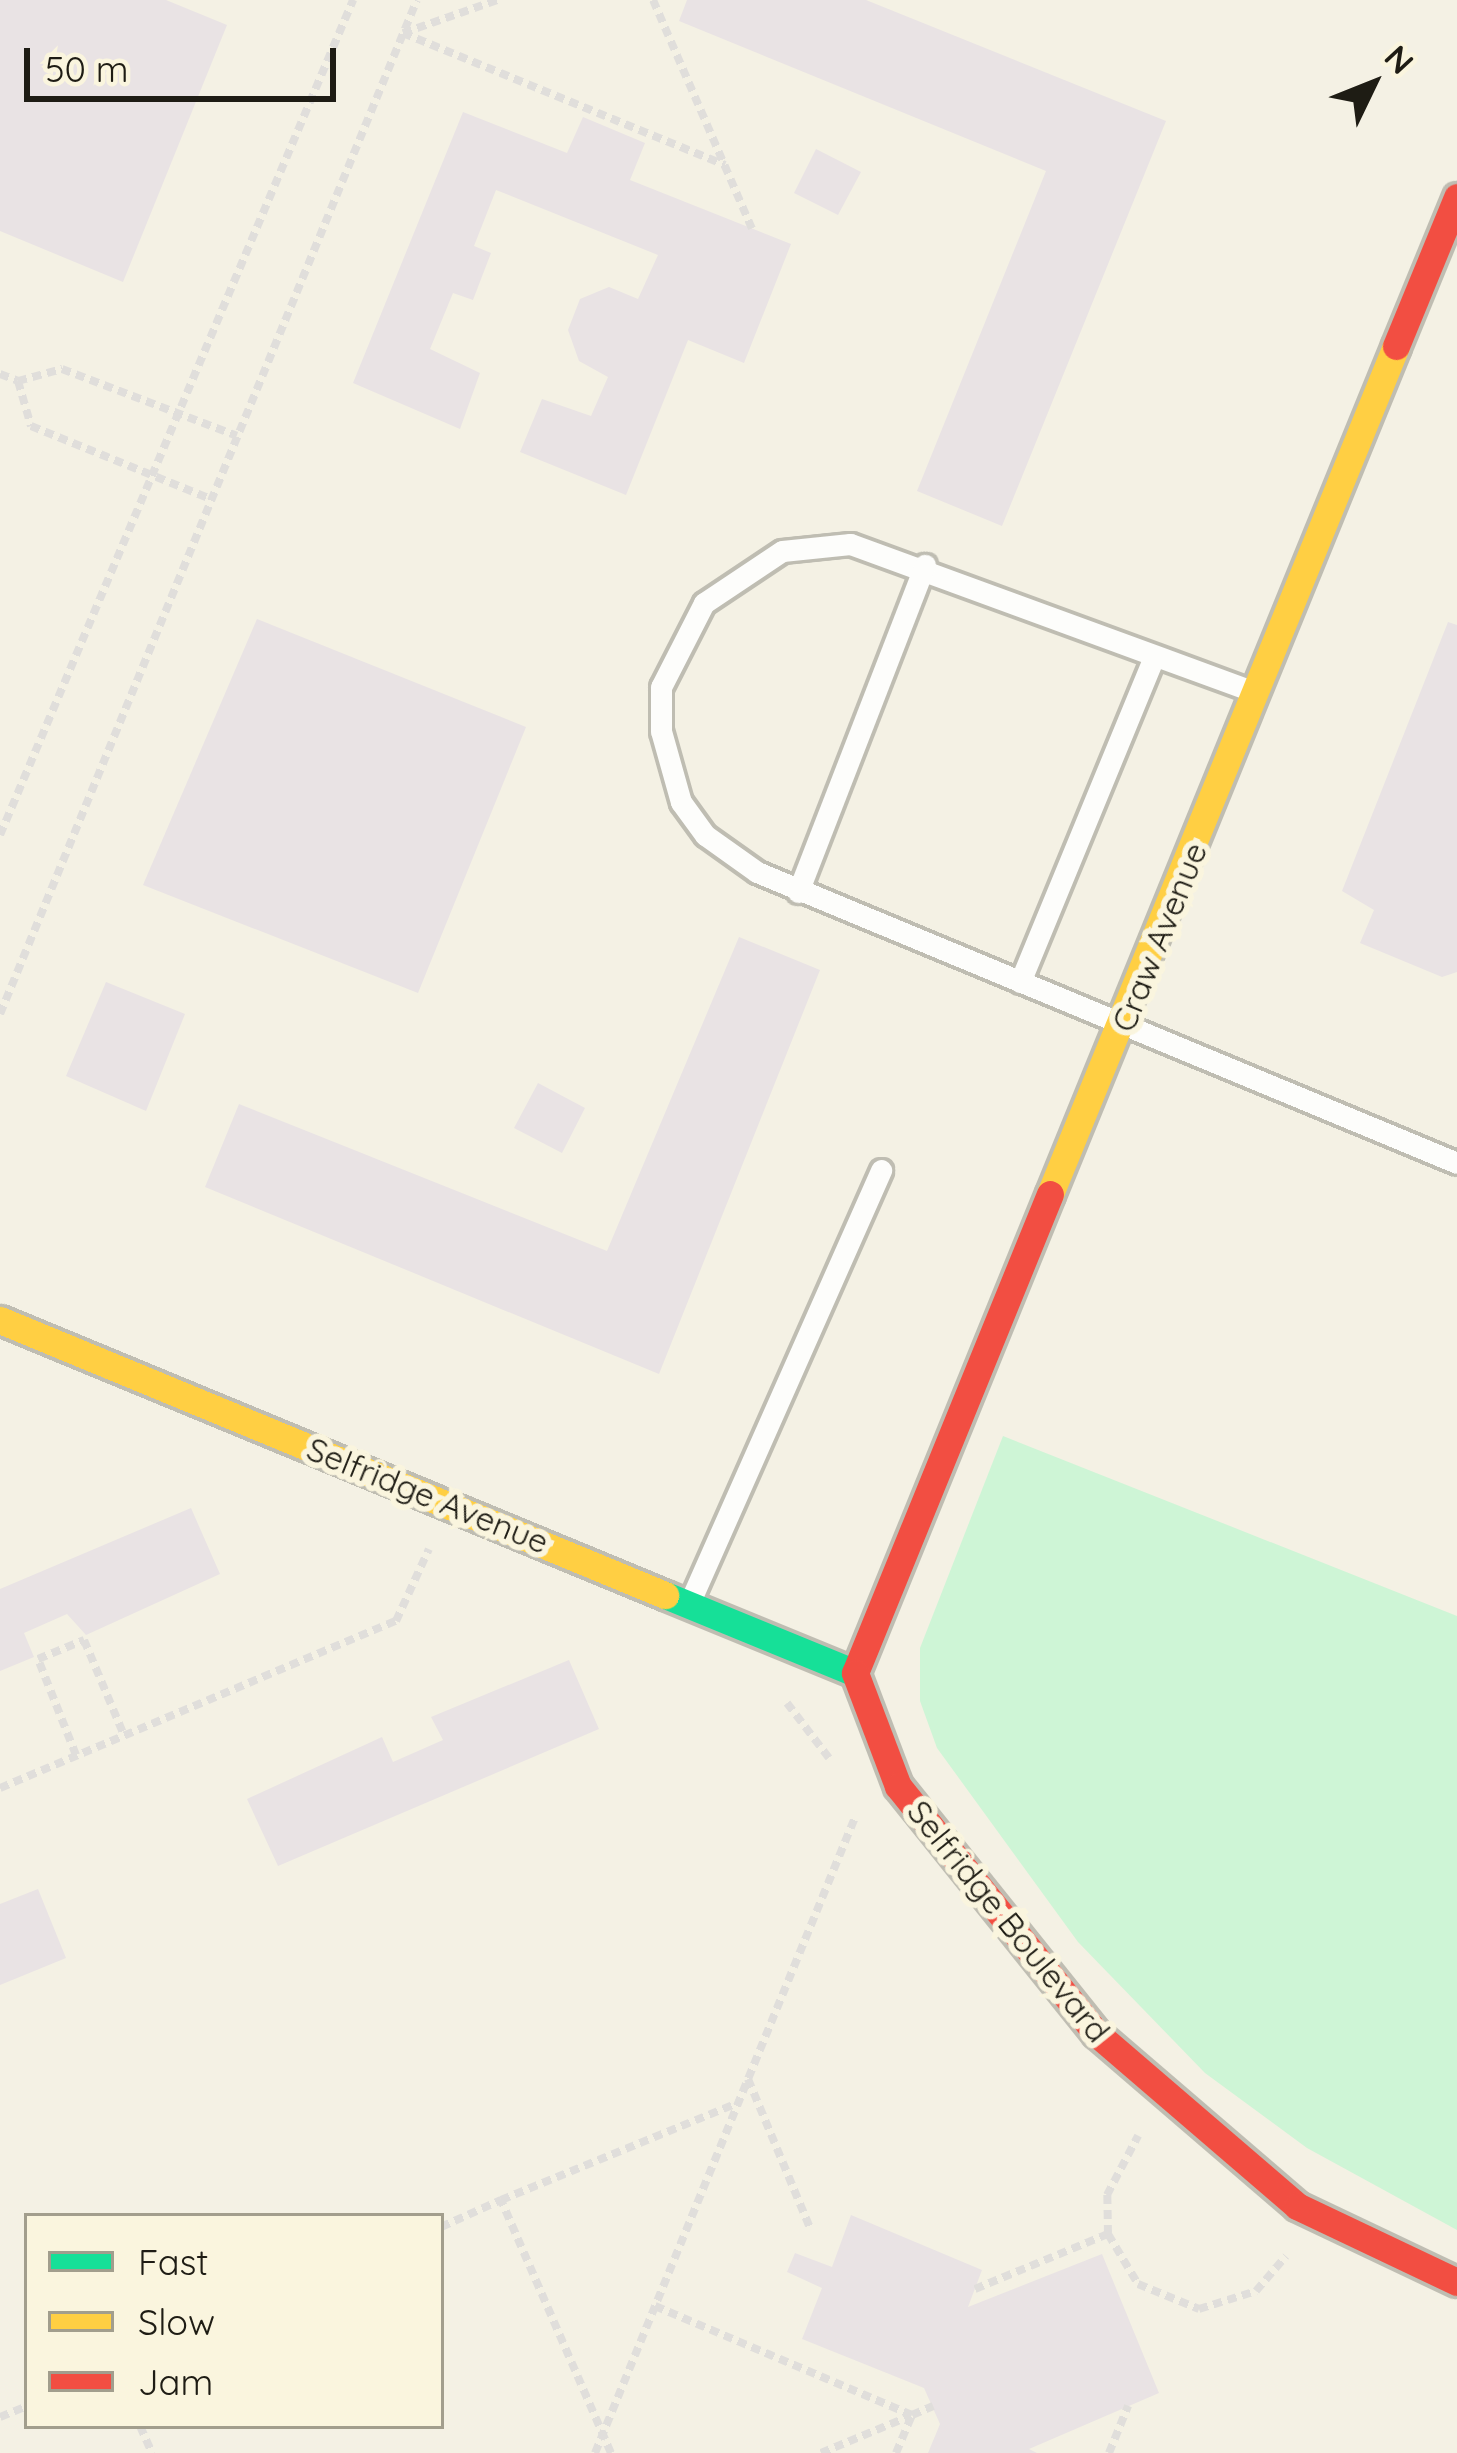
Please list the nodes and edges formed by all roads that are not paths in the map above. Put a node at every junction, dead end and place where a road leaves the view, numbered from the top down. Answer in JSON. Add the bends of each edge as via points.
{"nodes":[{"id":1,"x":1457,"y":197,"type":"edge"},
{"id":2,"x":926,"y":565,"type":"junction"},
{"id":3,"x":1153,"y":659,"type":"junction"},
{"id":4,"x":1259,"y":693,"type":"junction"},
{"id":5,"x":798,"y":892,"type":"junction"},
{"id":6,"x":1020,"y":982,"type":"junction"},
{"id":7,"x":1123,"y":1025,"type":"junction"},
{"id":8,"x":1457,"y":1163,"type":"edge"},
{"id":9,"x":881,"y":1170,"type":"dead end"},
{"id":10,"x":0,"y":1319,"type":"edge"},
{"id":11,"x":690,"y":1602,"type":"junction"},
{"id":12,"x":855,"y":1673,"type":"junction"},
{"id":13,"x":1457,"y":2282,"type":"edge"}],
"edges":[{"from":1,"to":4,"type":"street","name":"Craw Avenue"},
{"from":2,"to":3,"type":"lane"},
{"from":2,"to":5,"type":"lane"},
{"from":2,"to":5,"type":"lane","via":[[850,544],[782,550],[736,574],[677,641],[661,731],[682,802],[732,857]]},
{"from":3,"to":4,"type":"lane"},
{"from":3,"to":6,"type":"lane"},
{"from":4,"to":7,"type":"street","name":"Craw Avenue"},
{"from":5,"to":6,"type":"lane"},
{"from":6,"to":7,"type":"lane"},
{"from":7,"to":8,"type":"lane"},
{"from":7,"to":12,"type":"street","name":"Craw Avenue"},
{"from":9,"to":11,"type":"lane"},
{"from":10,"to":11,"type":"street","name":"Selfridge Avenue"},
{"from":11,"to":12,"type":"street","name":"Selfridge Avenue"},
{"from":12,"to":13,"type":"street","name":"Selfridge Boulevard","via":[[898,1786],[1096,2033],[1291,2202]]}]}
